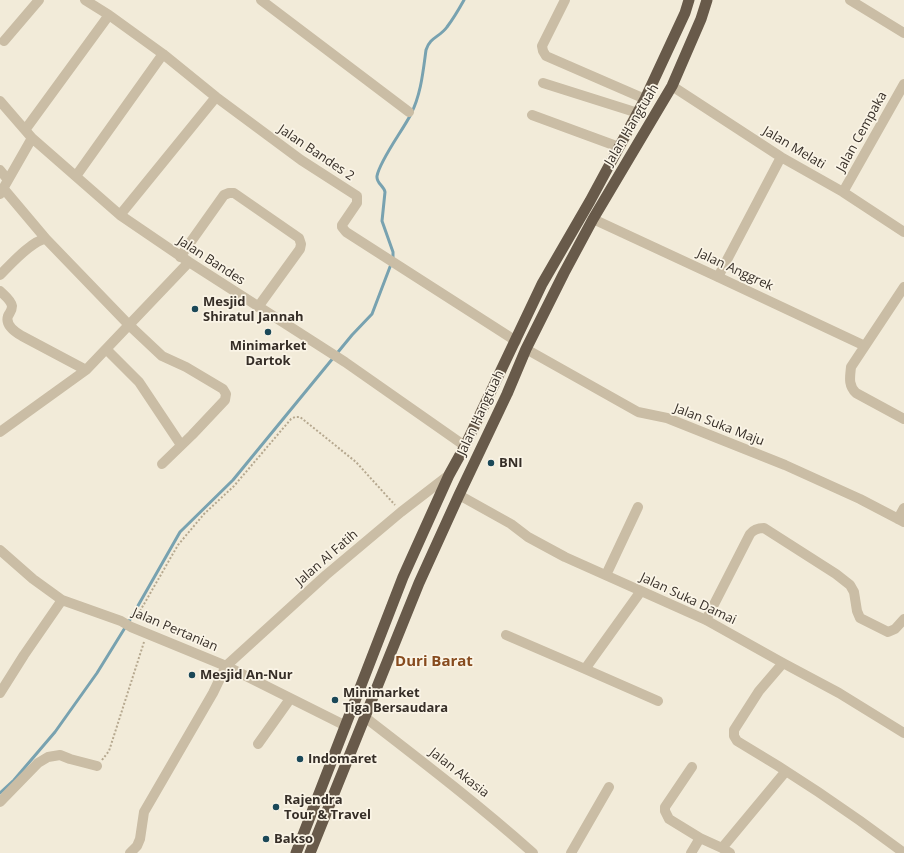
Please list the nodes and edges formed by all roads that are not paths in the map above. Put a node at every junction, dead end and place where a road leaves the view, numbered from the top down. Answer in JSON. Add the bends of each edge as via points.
{"nodes":[{"id":1,"x":39,"y":0,"type":"edge"},
{"id":2,"x":85,"y":0,"type":"edge"},
{"id":3,"x":261,"y":0,"type":"edge"},
{"id":4,"x":565,"y":0,"type":"edge"},
{"id":5,"x":689,"y":0,"type":"edge"},
{"id":6,"x":707,"y":0,"type":"edge"},
{"id":7,"x":850,"y":0,"type":"edge"},
{"id":8,"x":685,"y":13,"type":"junction"},
{"id":9,"x":109,"y":15,"type":"junction"},
{"id":10,"x":701,"y":18,"type":"junction"},
{"id":11,"x":904,"y":33,"type":"edge"},
{"id":12,"x":4,"y":41,"type":"dead end"},
{"id":13,"x":163,"y":54,"type":"junction"},
{"id":14,"x":543,"y":82,"type":"dead end"},
{"id":15,"x":904,"y":84,"type":"edge"},
{"id":16,"x":672,"y":86,"type":"junction"},
{"id":17,"x":216,"y":97,"type":"junction"},
{"id":18,"x":645,"y":99,"type":"junction"},
{"id":19,"x":0,"y":101,"type":"edge"},
{"id":20,"x":409,"y":112,"type":"dead end"},
{"id":21,"x":638,"y":113,"type":"junction"},
{"id":22,"x":532,"y":115,"type":"dead end"},
{"id":23,"x":28,"y":134,"type":"junction"},
{"id":24,"x":620,"y":147,"type":"junction"},
{"id":25,"x":781,"y":157,"type":"junction"},
{"id":26,"x":0,"y":170,"type":"edge"},
{"id":27,"x":76,"y":176,"type":"junction"},
{"id":28,"x":4,"y":187,"type":"edge"},
{"id":29,"x":843,"y":192,"type":"junction"},
{"id":30,"x":120,"y":215,"type":"junction"},
{"id":31,"x":593,"y":219,"type":"junction"},
{"id":32,"x":904,"y":232,"type":"edge"},
{"id":33,"x":46,"y":239,"type":"junction"},
{"id":34,"x":184,"y":259,"type":"junction"},
{"id":35,"x":0,"y":275,"type":"edge"},
{"id":36,"x":718,"y":276,"type":"junction"},
{"id":37,"x":904,"y":288,"type":"edge"},
{"id":38,"x":0,"y":291,"type":"edge"},
{"id":39,"x":258,"y":307,"type":"junction"},
{"id":40,"x":129,"y":325,"type":"junction"},
{"id":41,"x":516,"y":341,"type":"junction"},
{"id":42,"x":865,"y":346,"type":"junction"},
{"id":43,"x":106,"y":349,"type":"junction"},
{"id":44,"x":526,"y":349,"type":"junction"},
{"id":45,"x":86,"y":370,"type":"junction"},
{"id":46,"x":494,"y":387,"type":"junction"},
{"id":47,"x":507,"y":394,"type":"junction"},
{"id":48,"x":904,"y":419,"type":"edge"},
{"id":49,"x":0,"y":432,"type":"edge"},
{"id":50,"x":181,"y":445,"type":"junction"},
{"id":51,"x":465,"y":446,"type":"junction"},
{"id":52,"x":162,"y":464,"type":"dead end"},
{"id":53,"x":449,"y":475,"type":"junction"},
{"id":54,"x":459,"y":495,"type":"junction"},
{"id":55,"x":638,"y":507,"type":"dead end"},
{"id":56,"x":904,"y":508,"type":"edge"},
{"id":57,"x":901,"y":520,"type":"edge"},
{"id":58,"x":1,"y":553,"type":"edge"},
{"id":59,"x":606,"y":575,"type":"junction"},
{"id":60,"x":641,"y":591,"type":"junction"},
{"id":61,"x":62,"y":600,"type":"junction"},
{"id":62,"x":904,"y":618,"type":"edge"},
{"id":63,"x":706,"y":620,"type":"junction"},
{"id":64,"x":506,"y":635,"type":"dead end"},
{"id":65,"x":783,"y":663,"type":"junction"},
{"id":66,"x":226,"y":666,"type":"junction"},
{"id":67,"x":585,"y":670,"type":"junction"},
{"id":68,"x":0,"y":693,"type":"edge"},
{"id":69,"x":290,"y":699,"type":"junction"},
{"id":70,"x":658,"y":701,"type":"dead end"},
{"id":71,"x":366,"y":718,"type":"junction"},
{"id":72,"x":346,"y":726,"type":"junction"},
{"id":73,"x":904,"y":733,"type":"edge"},
{"id":74,"x":258,"y":744,"type":"dead end"},
{"id":75,"x":97,"y":766,"type":"road end"},
{"id":76,"x":692,"y":767,"type":"dead end"},
{"id":77,"x":786,"y":771,"type":"junction"},
{"id":78,"x":609,"y":787,"type":"dead end"},
{"id":79,"x":0,"y":802,"type":"edge"},
{"id":80,"x":700,"y":838,"type":"junction"},
{"id":81,"x":726,"y":850,"type":"edge"},
{"id":82,"x":130,"y":853,"type":"edge"},
{"id":83,"x":296,"y":853,"type":"edge"},
{"id":84,"x":310,"y":853,"type":"edge"},
{"id":85,"x":533,"y":853,"type":"edge"},
{"id":86,"x":571,"y":853,"type":"edge"},
{"id":87,"x":691,"y":853,"type":"edge"},
{"id":88,"x":904,"y":853,"type":"edge"}],
"edges":[{"from":1,"to":12,"type":"street"},
{"from":2,"to":9,"type":"street","name":"Jalan Bandes 2"},
{"from":3,"to":20,"type":"street"},
{"from":4,"to":18,"type":"street","via":[[542,46],[546,56]]},
{"from":5,"to":8,"type":"highway","name":"Jalan Hangtuah"},
{"from":6,"to":10,"type":"highway","name":"Jalan Hangtuah"},
{"from":7,"to":11,"type":"street"},
{"from":8,"to":10,"type":"highway"},
{"from":8,"to":18,"type":"highway","name":"Jalan Hangtuah"},
{"from":9,"to":13,"type":"street","name":"Jalan Bandes 2"},
{"from":9,"to":23,"type":"street"},
{"from":10,"to":16,"type":"highway","name":"Jalan Hangtuah"},
{"from":13,"to":17,"type":"street","name":"Jalan Bandes 2"},
{"from":13,"to":27,"type":"street"},
{"from":14,"to":21,"type":"street"},
{"from":15,"to":29,"type":"street","name":"Jalan Cempaka"},
{"from":16,"to":25,"type":"street","name":"Jalan Melati"},
{"from":16,"to":31,"type":"highway","name":"Jalan Hangtuah"},
{"from":17,"to":30,"type":"street"},
{"from":17,"to":41,"type":"street","name":"Jalan Bandes 2","via":[[301,160],[357,196],[357,203],[342,227],[346,232]]},
{"from":18,"to":21,"type":"highway","name":"Jalan Hangtuah"},
{"from":19,"to":23,"type":"street","name":"Jalan Bandes"},
{"from":21,"to":24,"type":"highway","name":"Jalan Hangtuah"},
{"from":22,"to":24,"type":"street"},
{"from":23,"to":27,"type":"street","name":"Jalan Bandes"},
{"from":23,"to":28,"type":"street"},
{"from":24,"to":41,"type":"highway","name":"Jalan Hangtuah","via":[[542,284]]},
{"from":25,"to":29,"type":"street","name":"Jalan Melati"},
{"from":25,"to":36,"type":"street"},
{"from":26,"to":28,"type":"street"},
{"from":27,"to":30,"type":"street","name":"Jalan Bandes"},
{"from":28,"to":33,"type":"street"},
{"from":29,"to":32,"type":"street","name":"Jalan Melati"},
{"from":30,"to":34,"type":"street","name":"Jalan Bandes"},
{"from":31,"to":36,"type":"street","name":"Jalan Anggrek"},
{"from":31,"to":44,"type":"highway","name":"Jalan Hangtuah"},
{"from":33,"to":35,"type":"street","via":[[34,243]]},
{"from":33,"to":40,"type":"street"},
{"from":34,"to":39,"type":"street","name":"Jalan Bandes"},
{"from":34,"to":39,"type":"street","via":[[224,195],[234,193],[301,241],[300,249]]},
{"from":34,"to":40,"type":"street"},
{"from":36,"to":42,"type":"street","name":"Jalan Anggrek"},
{"from":37,"to":42,"type":"street"},
{"from":38,"to":45,"type":"street","via":[[12,304],[8,320],[16,332]]},
{"from":39,"to":51,"type":"street","name":"Jalan Bandes","via":[[320,345]]},
{"from":40,"to":43,"type":"street"},
{"from":40,"to":50,"type":"street","via":[[162,356],[197,373],[225,391],[225,400]]},
{"from":41,"to":46,"type":"highway","name":"Jalan Hangtuah"},
{"from":42,"to":48,"type":"street","via":[[851,367],[850,381],[853,390]]},
{"from":43,"to":45,"type":"street"},
{"from":43,"to":50,"type":"street","via":[[139,382]]},
{"from":44,"to":47,"type":"highway","name":"Jalan Hangtuah"},
{"from":44,"to":57,"type":"street","name":"Jalan Suka Maju","via":[[638,412],[667,418],[785,465]]},
{"from":45,"to":49,"type":"street"},
{"from":46,"to":47,"type":"highway"},
{"from":46,"to":51,"type":"highway","name":"Jalan Hangtuah"},
{"from":47,"to":54,"type":"highway","name":"Jalan Hangtuah"},
{"from":50,"to":52,"type":"street"},
{"from":51,"to":53,"type":"highway","name":"Jalan Hangtuah"},
{"from":53,"to":66,"type":"street","name":"Jalan Al Fatih","via":[[326,575]]},
{"from":53,"to":72,"type":"highway","name":"Jalan Hangtuah","via":[[403,577]]},
{"from":54,"to":59,"type":"street","name":"Jalan Suka Damai","via":[[511,524],[528,537]]},
{"from":54,"to":71,"type":"highway","name":"Jalan Hangtuah","via":[[419,583]]},
{"from":55,"to":59,"type":"street"},
{"from":56,"to":57,"type":"street"},
{"from":58,"to":61,"type":"street","name":"Jalan Pertanian"},
{"from":59,"to":60,"type":"street","name":"Jalan Suka Damai"},
{"from":60,"to":63,"type":"street","name":"Jalan Suka Damai"},
{"from":60,"to":67,"type":"street"},
{"from":61,"to":66,"type":"street","name":"Jalan Pertanian","via":[[127,624]]},
{"from":61,"to":68,"type":"street"},
{"from":62,"to":63,"type":"street","via":[[895,629],[888,632],[863,621],[858,615],[856,597],[850,585],[764,528],[760,528],[750,534]]},
{"from":63,"to":65,"type":"street","name":"Jalan Suka Damai"},
{"from":64,"to":67,"type":"street"},
{"from":65,"to":73,"type":"street","name":"Jalan Suka Damai","via":[[839,693]]},
{"from":65,"to":77,"type":"street","via":[[759,691],[734,733],[737,741]]},
{"from":66,"to":69,"type":"street","name":"Jalan Pertanian"},
{"from":66,"to":82,"type":"street","via":[[144,812],[140,839]]},
{"from":67,"to":70,"type":"street"},
{"from":69,"to":72,"type":"street","name":"Jalan Pertanian"},
{"from":69,"to":74,"type":"street"},
{"from":71,"to":84,"type":"highway","name":"Jalan Hangtuah"},
{"from":71,"to":85,"type":"street","name":"Jalan Akasia","via":[[490,815]]},
{"from":72,"to":83,"type":"highway","name":"Jalan Hangtuah"},
{"from":75,"to":79,"type":"street","via":[[60,755],[48,757],[38,763]]},
{"from":76,"to":80,"type":"street","via":[[665,807],[665,811],[669,819]]},
{"from":77,"to":81,"type":"street"},
{"from":77,"to":88,"type":"street"},
{"from":78,"to":86,"type":"street"},
{"from":80,"to":81,"type":"street"},
{"from":80,"to":87,"type":"street"}]}
